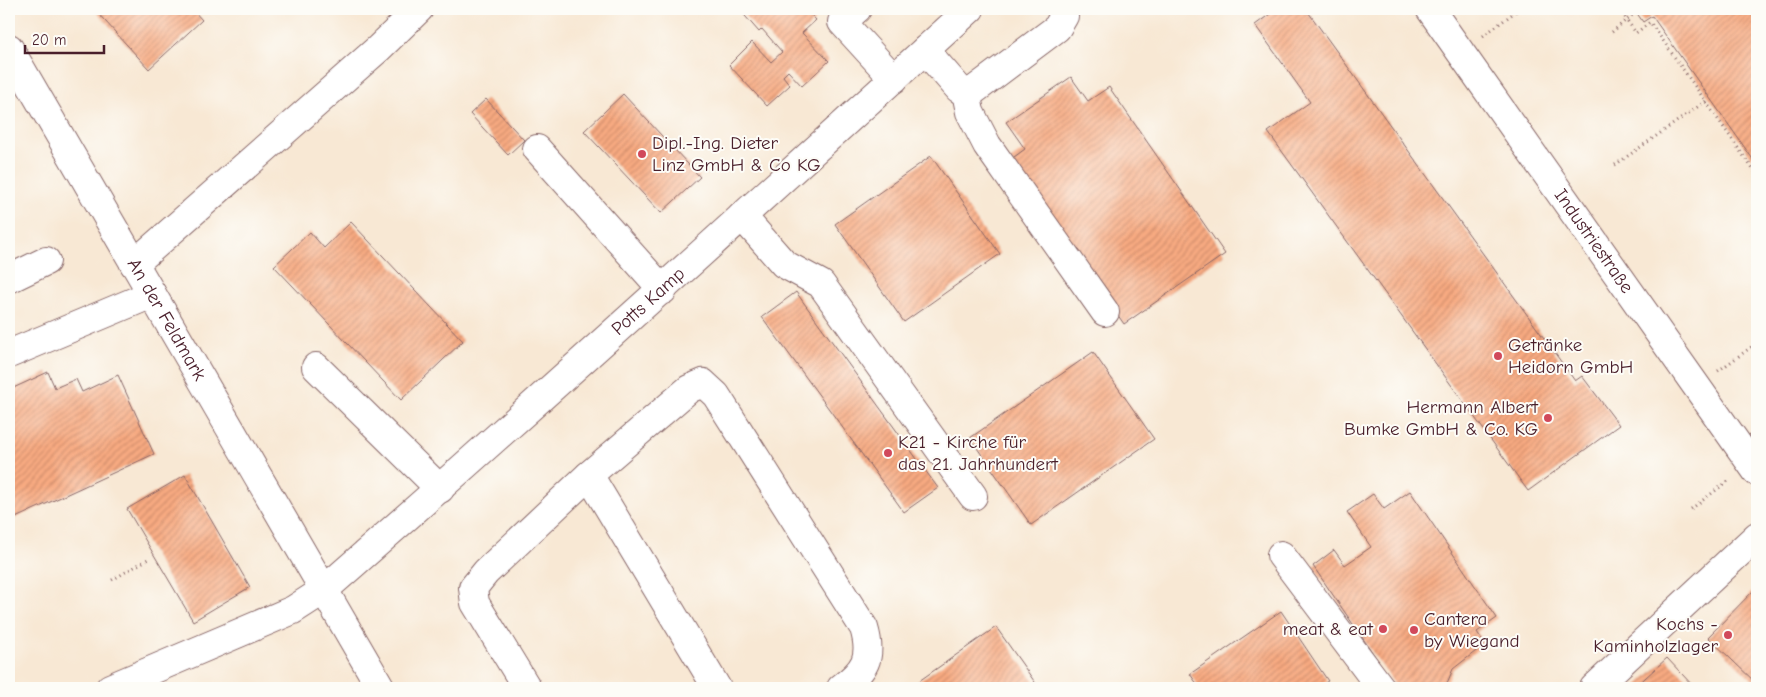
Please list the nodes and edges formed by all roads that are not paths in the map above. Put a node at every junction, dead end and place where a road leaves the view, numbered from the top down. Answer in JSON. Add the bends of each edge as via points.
{"nodes":[{"id":1,"x":419,"y":9,"type":"edge"},
{"id":2,"x":857,"y":9,"type":"edge"},
{"id":3,"x":970,"y":9,"type":"edge"},
{"id":4,"x":1061,"y":9,"type":"edge"},
{"id":5,"x":1430,"y":9,"type":"edge"},
{"id":6,"x":9,"y":48,"type":"edge"},
{"id":7,"x":925,"y":50,"type":"junction"},
{"id":8,"x":894,"y":79,"type":"junction"},
{"id":9,"x":966,"y":92,"type":"junction"},
{"id":10,"x":537,"y":149,"type":"dead end"},
{"id":11,"x":742,"y":216,"type":"junction"},
{"id":12,"x":46,"y":261,"type":"dead end"},
{"id":13,"x":134,"y":264,"type":"junction"},
{"id":14,"x":9,"y":278,"type":"edge"},
{"id":15,"x":663,"y":290,"type":"junction"},
{"id":16,"x":152,"y":294,"type":"junction"},
{"id":17,"x":1105,"y":312,"type":"dead end"},
{"id":18,"x":9,"y":354,"type":"edge"},
{"id":19,"x":316,"y":367,"type":"dead end"},
{"id":20,"x":1754,"y":468,"type":"edge"},
{"id":21,"x":589,"y":475,"type":"junction"},
{"id":22,"x":440,"y":489,"type":"junction"},
{"id":23,"x":973,"y":496,"type":"dead end"},
{"id":24,"x":1757,"y":536,"type":"edge"},
{"id":25,"x":1281,"y":555,"type":"dead end"},
{"id":26,"x":324,"y":590,"type":"junction"},
{"id":27,"x":110,"y":688,"type":"edge"},
{"id":28,"x":381,"y":688,"type":"edge"},
{"id":29,"x":527,"y":688,"type":"edge"},
{"id":30,"x":717,"y":688,"type":"edge"},
{"id":31,"x":841,"y":688,"type":"edge"},
{"id":32,"x":1381,"y":688,"type":"edge"},
{"id":33,"x":1594,"y":688,"type":"edge"}],
"edges":[{"from":1,"to":13,"type":"street"},
{"from":2,"to":8,"type":"street","via":[[842,22]]},
{"from":3,"to":7,"type":"street","name":"Potts Kamp"},
{"from":4,"to":9,"type":"street","via":[[1064,16],[1057,28],[973,91]]},
{"from":5,"to":20,"type":"street","name":"Industriestraße"},
{"from":6,"to":13,"type":"street","name":"An der Feldmark"},
{"from":7,"to":8,"type":"street","name":"Potts Kamp"},
{"from":7,"to":9,"type":"street","via":[[959,89]]},
{"from":8,"to":11,"type":"street","name":"Potts Kamp"},
{"from":9,"to":17,"type":"street","via":[[970,112],[987,145]]},
{"from":10,"to":15,"type":"street"},
{"from":11,"to":15,"type":"street","name":"Potts Kamp"},
{"from":11,"to":23,"type":"street","via":[[784,264],[821,284]]},
{"from":12,"to":14,"type":"street"},
{"from":13,"to":16,"type":"street","name":"An der Feldmark"},
{"from":15,"to":22,"type":"street","name":"Potts Kamp"},
{"from":16,"to":18,"type":"street"},
{"from":16,"to":26,"type":"street","name":"An der Feldmark"},
{"from":19,"to":22,"type":"street"},
{"from":21,"to":29,"type":"street","via":[[473,588],[475,602]]},
{"from":21,"to":30,"type":"street"},
{"from":21,"to":31,"type":"street","via":[[689,389],[703,382],[716,395],[864,628],[868,641],[867,661],[857,676]]},
{"from":22,"to":26,"type":"street","name":"Potts Kamp"},
{"from":24,"to":33,"type":"street"},
{"from":25,"to":32,"type":"street"},
{"from":26,"to":27,"type":"street","via":[[293,610]]},
{"from":26,"to":28,"type":"street","name":"An der Feldmark"}]}
